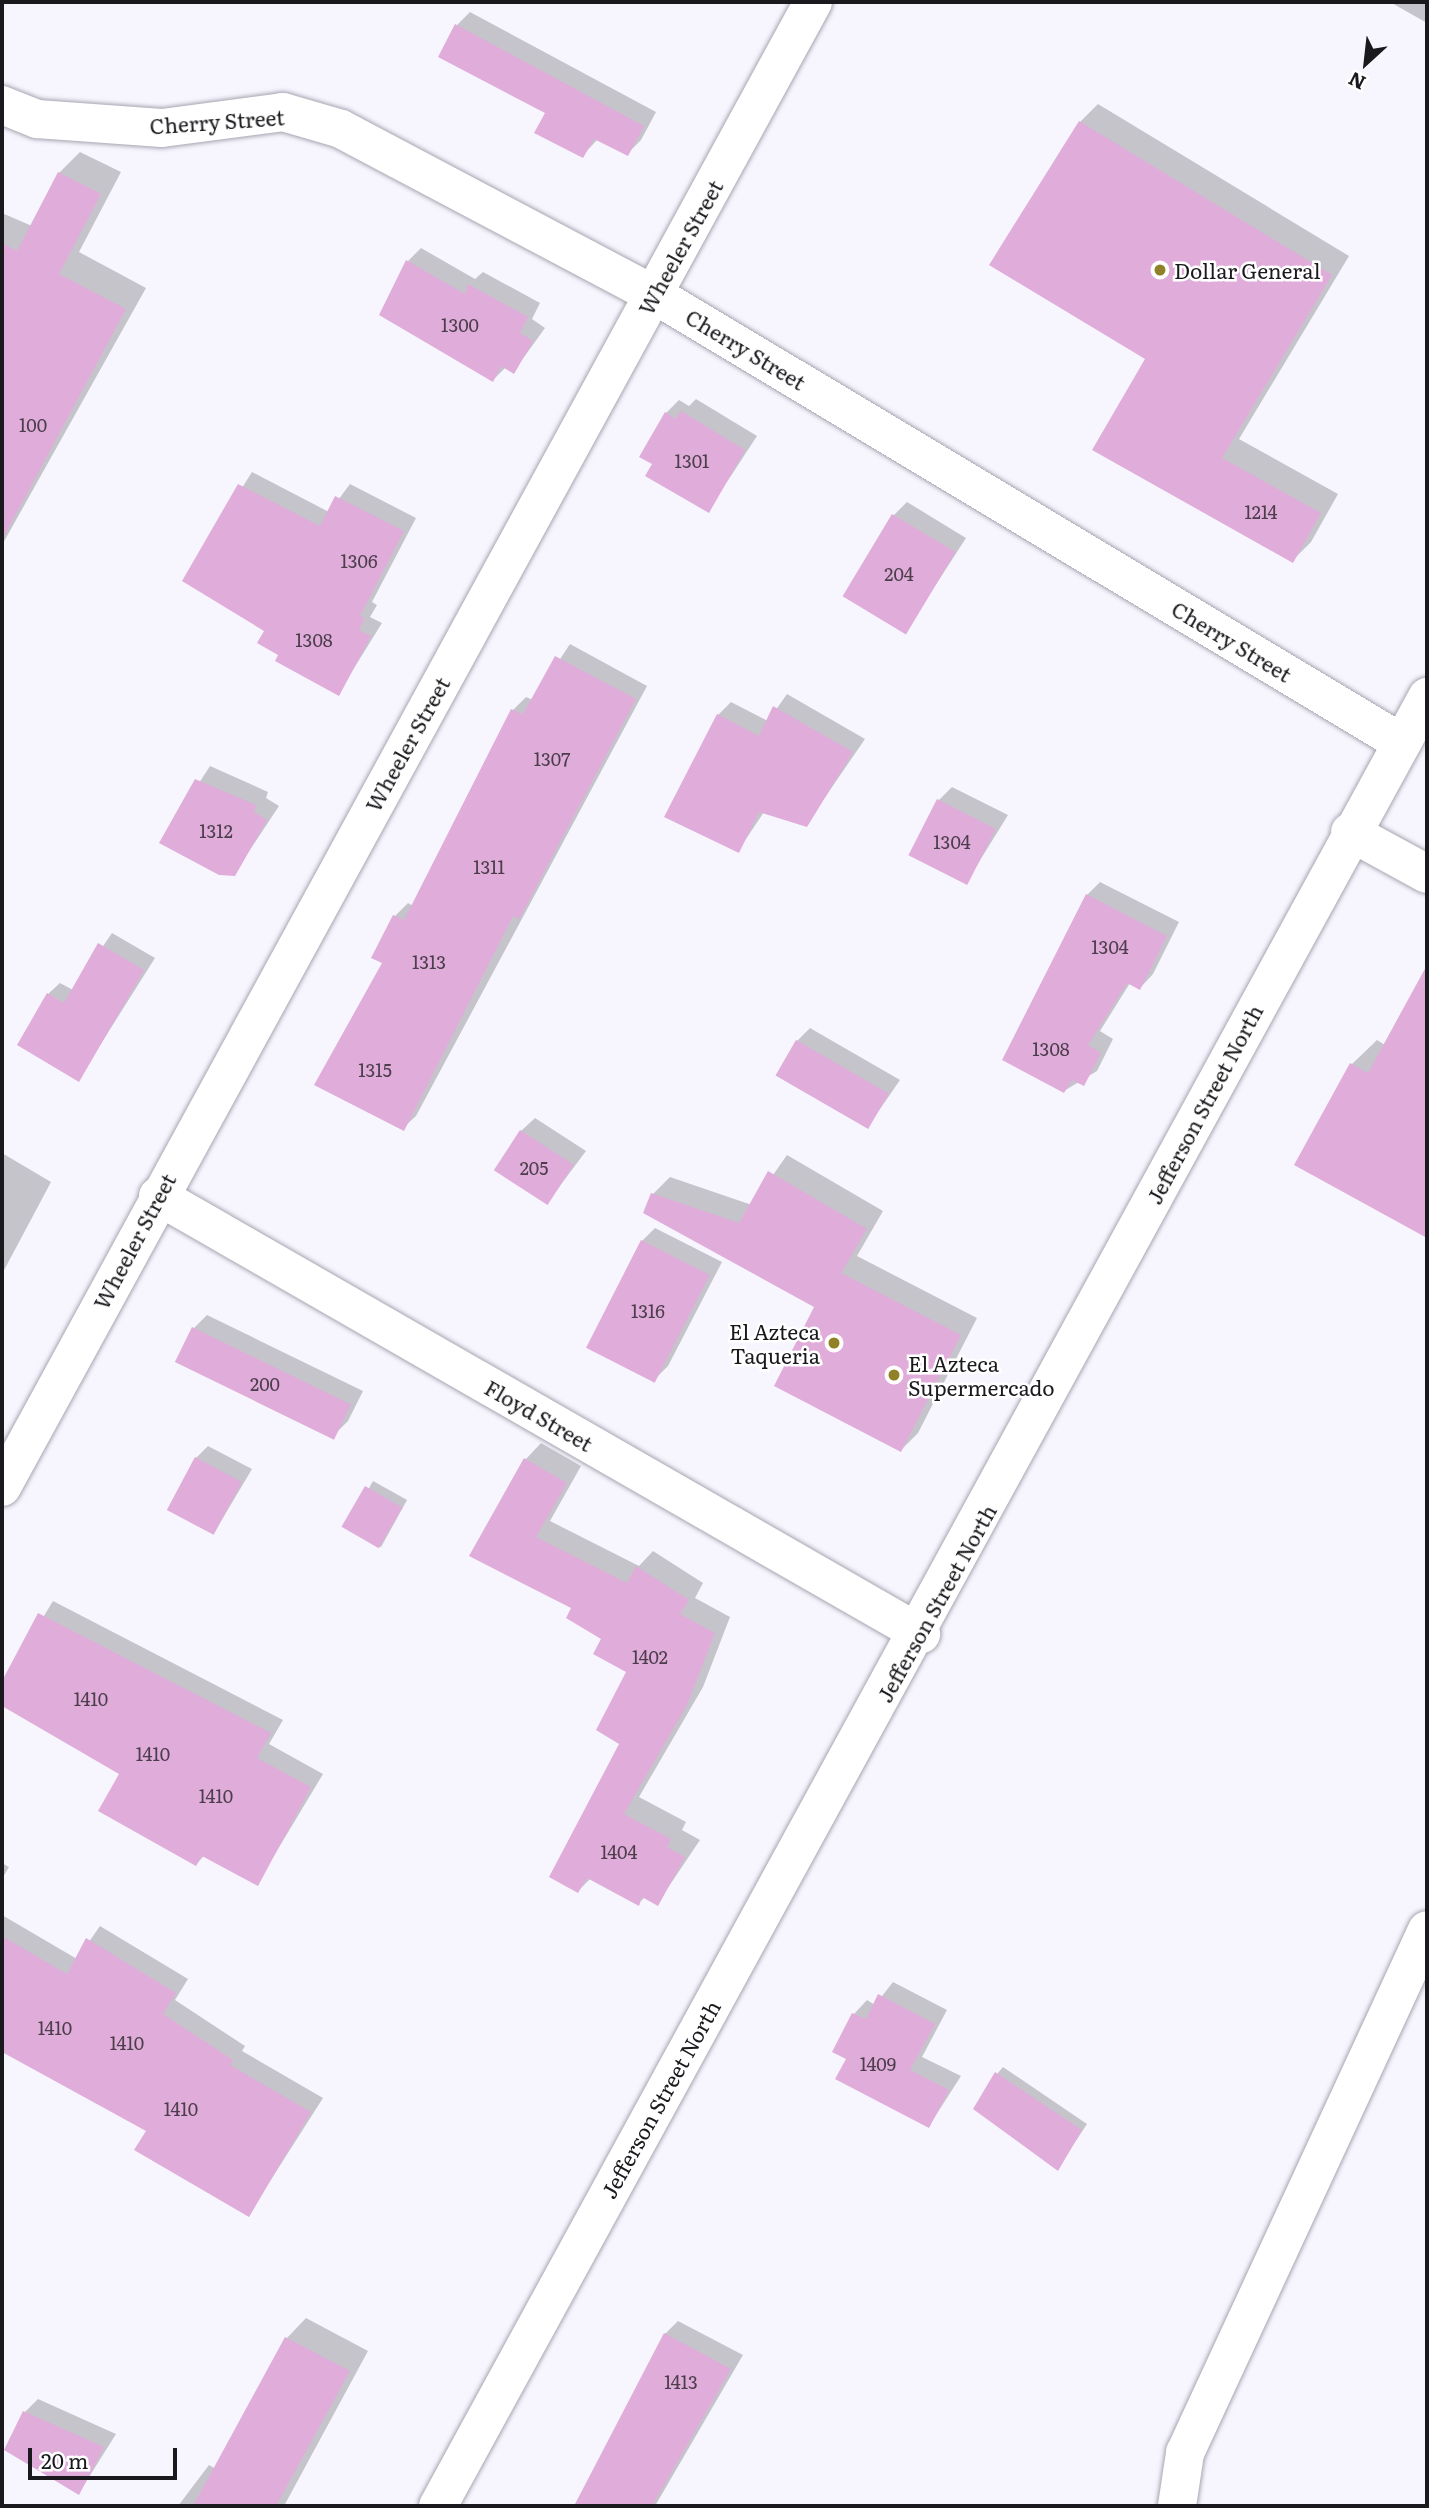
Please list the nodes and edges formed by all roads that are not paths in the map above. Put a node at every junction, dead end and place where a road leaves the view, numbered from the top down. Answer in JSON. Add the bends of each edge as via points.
{"nodes":[{"id":1,"x":813,"y":2,"type":"edge"},
{"id":2,"x":2,"y":104,"type":"edge"},
{"id":3,"x":655,"y":295,"type":"junction"},
{"id":4,"x":1427,"y":697,"type":"edge"},
{"id":5,"x":1402,"y":743,"type":"junction"},
{"id":6,"x":1350,"y":832,"type":"junction"},
{"id":7,"x":1427,"y":874,"type":"edge"},
{"id":8,"x":158,"y":1196,"type":"junction"},
{"id":9,"x":2,"y":1488,"type":"edge"},
{"id":10,"x":920,"y":1634,"type":"junction"},
{"id":11,"x":1427,"y":1930,"type":"edge"},
{"id":12,"x":438,"y":2506,"type":"edge"},
{"id":13,"x":1177,"y":2506,"type":"edge"}],
"edges":[{"from":1,"to":3,"type":"street","name":"Wheeler Street"},
{"from":2,"to":3,"type":"street","name":"Cherry Street","via":[[37,119],[162,128],[283,111],[341,129]]},
{"from":3,"to":5,"type":"street","name":"Cherry Street"},
{"from":3,"to":8,"type":"street","name":"Wheeler Street"},
{"from":4,"to":5,"type":"street","name":"Jefferson Street North"},
{"from":5,"to":6,"type":"street","name":"Jefferson Street North"},
{"from":6,"to":7,"type":"street"},
{"from":6,"to":10,"type":"street","name":"Jefferson Street North"},
{"from":8,"to":9,"type":"street","name":"Wheeler Street"},
{"from":8,"to":10,"type":"street","name":"Floyd Street"},
{"from":10,"to":12,"type":"street","name":"Jefferson Street North"},
{"from":11,"to":13,"type":"street","via":[[1185,2453]]}]}
